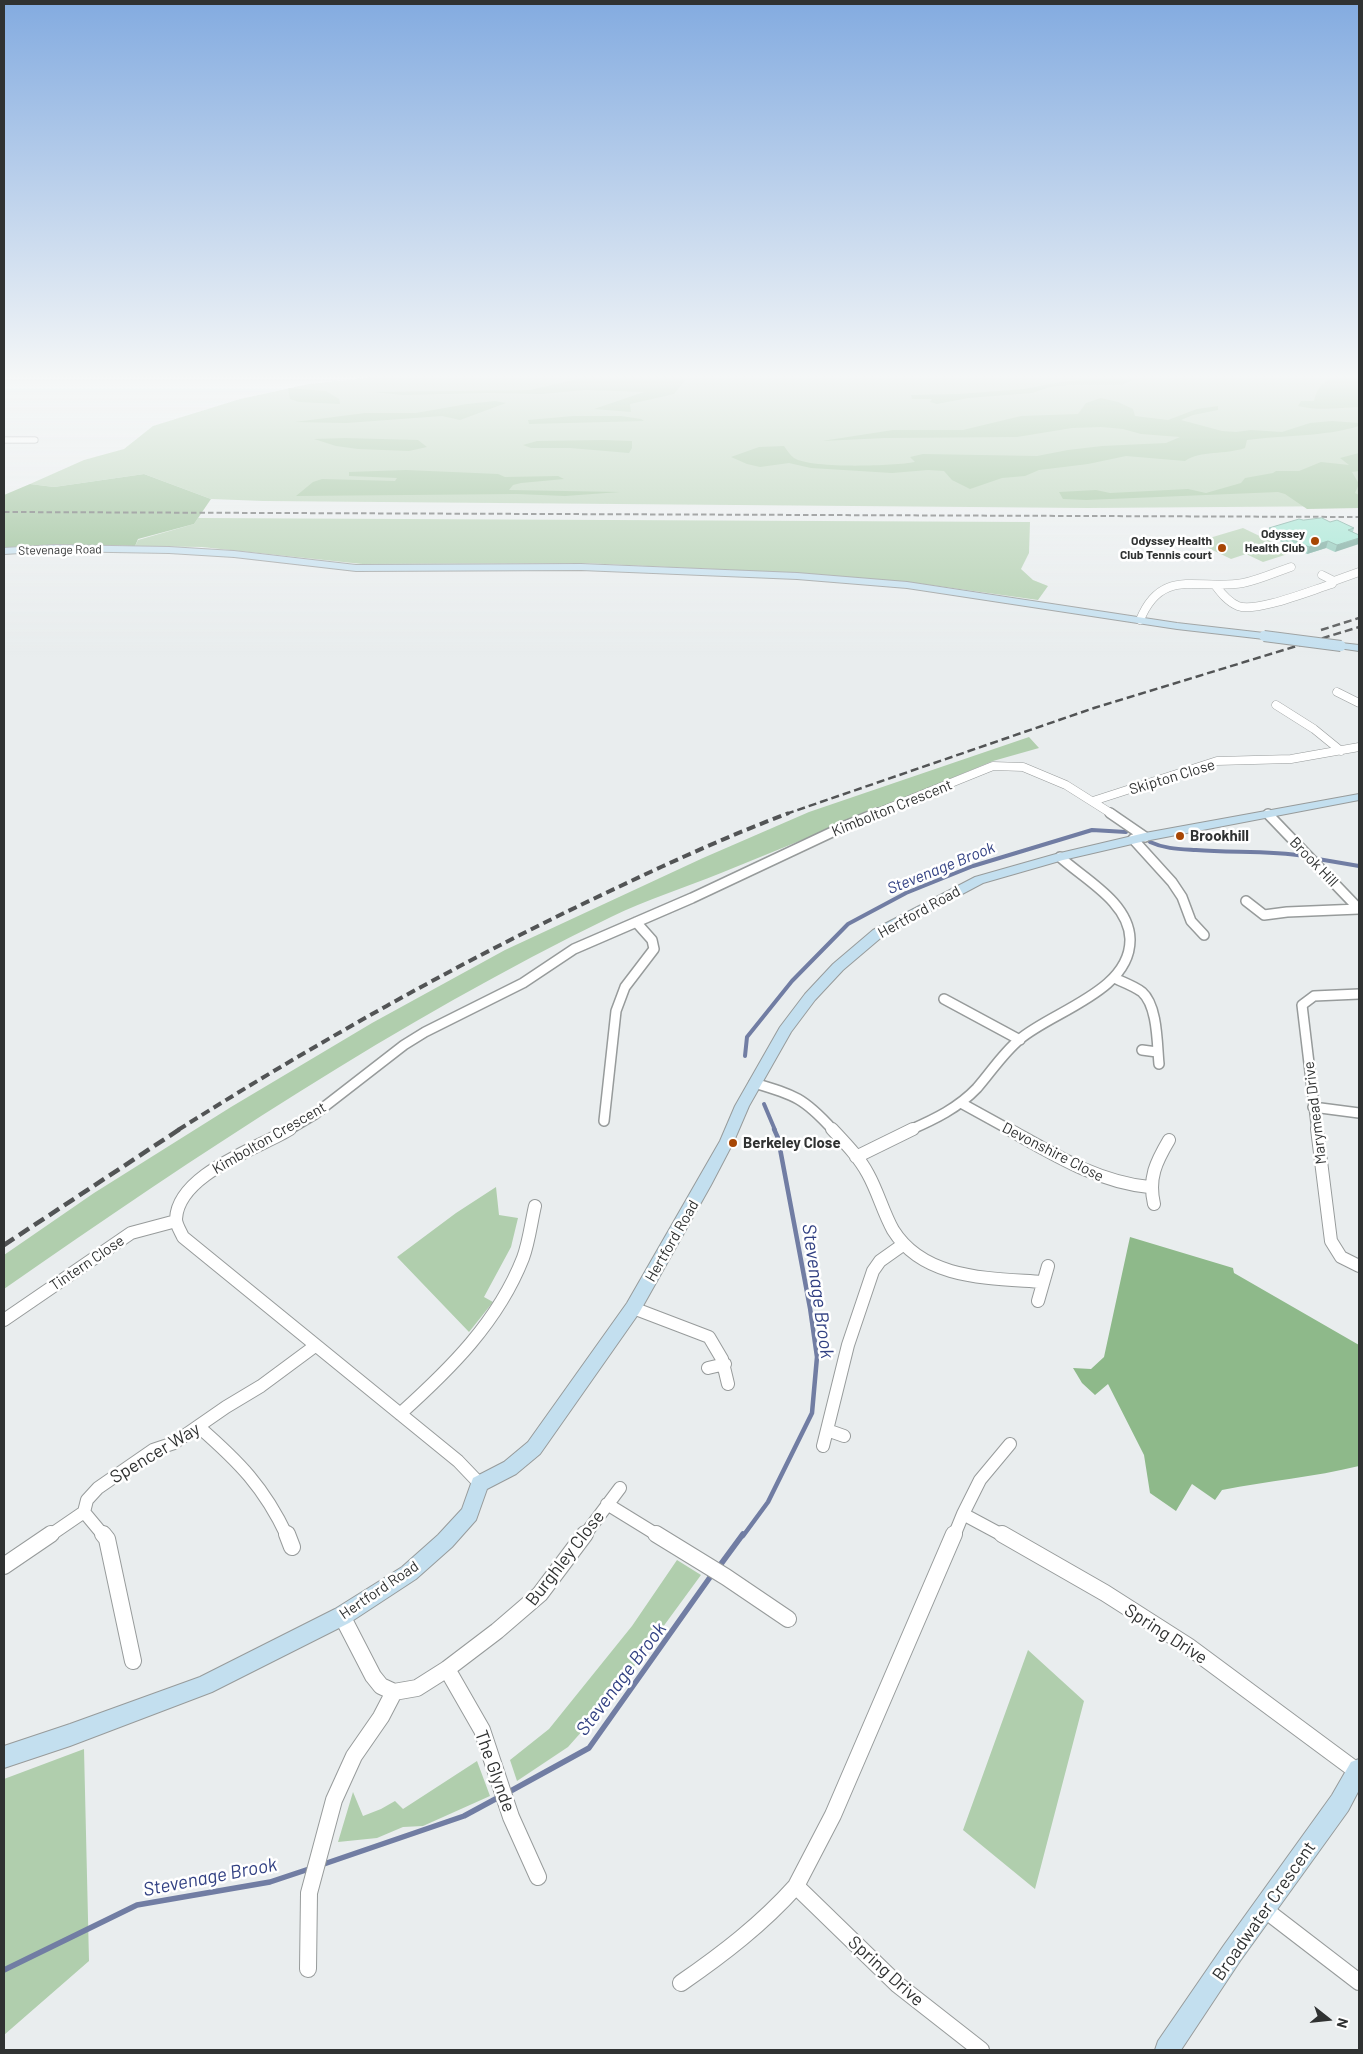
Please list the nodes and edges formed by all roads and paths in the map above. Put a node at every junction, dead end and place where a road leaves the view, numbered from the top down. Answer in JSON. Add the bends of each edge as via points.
{"nodes":[{"id":1,"x":4,"y":551,"type":"edge"},
{"id":2,"x":1291,"y":567,"type":"dead end"},
{"id":3,"x":1359,"y":572,"type":"edge"},
{"id":4,"x":1322,"y":575,"type":"dead end"},
{"id":5,"x":1334,"y":581,"type":"junction"},
{"id":6,"x":1214,"y":585,"type":"junction"},
{"id":7,"x":1140,"y":620,"type":"junction"},
{"id":8,"x":1359,"y":648,"type":"edge"},
{"id":9,"x":1337,"y":692,"type":"dead end"},
{"id":10,"x":1359,"y":703,"type":"edge"},
{"id":11,"x":1276,"y":706,"type":"dead end"},
{"id":12,"x":1359,"y":747,"type":"edge"},
{"id":13,"x":1341,"y":751,"type":"junction"},
{"id":14,"x":1359,"y":797,"type":"edge"},
{"id":15,"x":1093,"y":801,"type":"junction"},
{"id":16,"x":1268,"y":814,"type":"junction"},
{"id":17,"x":1139,"y":838,"type":"junction"},
{"id":18,"x":1060,"y":856,"type":"junction"},
{"id":19,"x":1246,"y":901,"type":"dead end"},
{"id":20,"x":636,"y":922,"type":"junction"},
{"id":21,"x":1204,"y":935,"type":"dead end"},
{"id":22,"x":1114,"y":978,"type":"junction"},
{"id":23,"x":1359,"y":994,"type":"edge"},
{"id":24,"x":944,"y":999,"type":"dead end"},
{"id":25,"x":1020,"y":1040,"type":"junction"},
{"id":26,"x":1142,"y":1050,"type":"dead end"},
{"id":27,"x":1157,"y":1052,"type":"junction"},
{"id":28,"x":1158,"y":1064,"type":"dead end"},
{"id":29,"x":754,"y":1083,"type":"junction"},
{"id":30,"x":961,"y":1103,"type":"junction"},
{"id":31,"x":1313,"y":1106,"type":"junction"},
{"id":32,"x":1359,"y":1113,"type":"edge"},
{"id":33,"x":604,"y":1121,"type":"dead end"},
{"id":34,"x":1169,"y":1140,"type":"dead end"},
{"id":35,"x":856,"y":1157,"type":"junction"},
{"id":36,"x":1149,"y":1187,"type":"junction"},
{"id":37,"x":1154,"y":1204,"type":"dead end"},
{"id":38,"x":535,"y":1206,"type":"dead end"},
{"id":39,"x":176,"y":1220,"type":"junction"},
{"id":40,"x":904,"y":1244,"type":"junction"},
{"id":41,"x":1048,"y":1266,"type":"dead end"},
{"id":42,"x":1359,"y":1266,"type":"edge"},
{"id":43,"x":1042,"y":1282,"type":"junction"},
{"id":44,"x":1038,"y":1301,"type":"dead end"},
{"id":45,"x":633,"y":1308,"type":"junction"},
{"id":46,"x":4,"y":1320,"type":"edge"},
{"id":47,"x":315,"y":1346,"type":"junction"},
{"id":48,"x":725,"y":1364,"type":"junction"},
{"id":49,"x":708,"y":1368,"type":"dead end"},
{"id":50,"x":728,"y":1384,"type":"dead end"},
{"id":51,"x":400,"y":1414,"type":"junction"},
{"id":52,"x":199,"y":1427,"type":"junction"},
{"id":53,"x":827,"y":1430,"type":"junction"},
{"id":54,"x":844,"y":1436,"type":"dead end"},
{"id":55,"x":1010,"y":1444,"type":"dead end"},
{"id":56,"x":823,"y":1446,"type":"dead end"},
{"id":57,"x":480,"y":1484,"type":"junction"},
{"id":58,"x":620,"y":1488,"type":"dead end"},
{"id":59,"x":607,"y":1504,"type":"junction"},
{"id":60,"x":84,"y":1512,"type":"junction"},
{"id":61,"x":963,"y":1514,"type":"junction"},
{"id":62,"x":292,"y":1548,"type":"dead end"},
{"id":63,"x":4,"y":1566,"type":"edge"},
{"id":64,"x":342,"y":1616,"type":"junction"},
{"id":65,"x":788,"y":1619,"type":"dead end"},
{"id":66,"x":133,"y":1661,"type":"dead end"},
{"id":67,"x":447,"y":1669,"type":"junction"},
{"id":68,"x":394,"y":1692,"type":"junction"},
{"id":69,"x":4,"y":1757,"type":"edge"},
{"id":70,"x":1359,"y":1771,"type":"edge"},
{"id":71,"x":538,"y":1876,"type":"dead end"},
{"id":72,"x":796,"y":1886,"type":"junction"},
{"id":73,"x":1264,"y":1909,"type":"junction"},
{"id":74,"x":308,"y":1969,"type":"dead end"},
{"id":75,"x":1359,"y":1982,"type":"edge"},
{"id":76,"x":681,"y":1983,"type":"dead end"},
{"id":77,"x":981,"y":2050,"type":"edge"},
{"id":78,"x":1167,"y":2050,"type":"edge"}],
"edges":[{"from":1,"to":7,"type":"main road","name":"Stevenage Road","via":[[55,548],[225,554],[356,568],[590,567],[806,576],[906,585]]},
{"from":2,"to":6,"type":"street","via":[[1243,583]]},
{"from":3,"to":5,"type":"street"},
{"from":4,"to":5,"type":"street"},
{"from":5,"to":6,"type":"street","via":[[1282,600],[1247,608],[1230,604]]},
{"from":6,"to":7,"type":"street","via":[[1168,586],[1152,598]]},
{"from":7,"to":8,"type":"main road","name":"Stevenage Road","bridge":true},
{"from":9,"to":10,"type":"street"},
{"from":11,"to":13,"type":"street","via":[[1308,724]]},
{"from":12,"to":13,"type":"street","name":"Skipton Close"},
{"from":13,"to":15,"type":"street","name":"Skipton Close","via":[[1291,759],[1217,761]]},
{"from":14,"to":16,"type":"main road","name":"Hertford Road"},
{"from":15,"to":17,"type":"street","name":"Kimbolton Crescent"},
{"from":15,"to":20,"type":"street","name":"Kimbolton Crescent","via":[[1057,780],[1023,767],[994,766],[845,826]]},
{"from":16,"to":17,"type":"main road","name":"Hertford Road"},
{"from":16,"to":19,"type":"street","name":"Brook Hill","via":[[1359,909],[1264,915]]},
{"from":17,"to":18,"type":"main road","name":"Hertford Road"},
{"from":17,"to":21,"type":"street","name":"Kimbolton Crescent","via":[[1182,897],[1191,921]]},
{"from":18,"to":22,"type":"street","via":[[1103,892],[1126,923],[1130,949]]},
{"from":18,"to":29,"type":"main road","name":"Hertford Road","via":[[979,880],[878,933],[838,967],[810,997],[785,1030]]},
{"from":20,"to":33,"type":"street","via":[[652,940],[654,949],[625,987],[616,1011]]},
{"from":20,"to":39,"type":"street","name":"Kimbolton Crescent","via":[[574,949],[523,983],[404,1044],[315,1114],[200,1178],[182,1199]]},
{"from":22,"to":25,"type":"street"},
{"from":22,"to":27,"type":"street","via":[[1147,997]]},
{"from":23,"to":31,"type":"street","name":"Marymead Drive","via":[[1314,996],[1304,1002]]},
{"from":24,"to":25,"type":"street","via":[[954,1010]]},
{"from":25,"to":30,"type":"street"},
{"from":26,"to":27,"type":"street"},
{"from":27,"to":28,"type":"street"},
{"from":29,"to":35,"type":"street","via":[[804,1101]]},
{"from":29,"to":45,"type":"main road","name":"Hertford Road","via":[[704,1185]]},
{"from":30,"to":35,"type":"street","via":[[935,1120]]},
{"from":30,"to":36,"type":"street","name":"Devonshire Close","via":[[1106,1180]]},
{"from":31,"to":32,"type":"street"},
{"from":31,"to":42,"type":"street","name":"Marymead Drive","via":[[1330,1241],[1341,1257]]},
{"from":34,"to":36,"type":"street","via":[[1154,1164]]},
{"from":35,"to":40,"type":"street","via":[[868,1172],[892,1230]]},
{"from":36,"to":37,"type":"street"},
{"from":38,"to":51,"type":"street","via":[[522,1260],[500,1305],[450,1368]]},
{"from":39,"to":46,"type":"street","name":"Tintern Close","via":[[131,1233]]},
{"from":39,"to":47,"type":"street","via":[[179,1230],[193,1246]]},
{"from":40,"to":43,"type":"street","via":[[941,1268]]},
{"from":40,"to":53,"type":"street","via":[[880,1261],[873,1271],[848,1345]]},
{"from":41,"to":43,"type":"street"},
{"from":43,"to":44,"type":"street"},
{"from":45,"to":48,"type":"street","via":[[703,1333],[716,1344]]},
{"from":45,"to":57,"type":"main road","name":"Hertford Road","via":[[534,1448],[510,1468]]},
{"from":47,"to":51,"type":"street"},
{"from":47,"to":52,"type":"street","name":"Spencer Way"},
{"from":48,"to":49,"type":"street"},
{"from":48,"to":50,"type":"street"},
{"from":51,"to":57,"type":"street","via":[[458,1460]]},
{"from":52,"to":60,"type":"street","name":"Spencer Way","via":[[170,1445],[153,1450],[98,1488],[87,1500]]},
{"from":52,"to":62,"type":"street","via":[[246,1469],[284,1527]]},
{"from":53,"to":54,"type":"street"},
{"from":53,"to":56,"type":"street"},
{"from":55,"to":61,"type":"street","via":[[980,1480]]},
{"from":57,"to":64,"type":"main road","name":"Hertford Road","via":[[469,1514],[445,1541],[409,1573]]},
{"from":58,"to":59,"type":"street"},
{"from":59,"to":65,"type":"street","name":"Burghley Close"},
{"from":59,"to":67,"type":"street","name":"Burghley Close","via":[[540,1594],[512,1620]]},
{"from":60,"to":63,"type":"street","name":"Spencer Way"},
{"from":60,"to":66,"type":"street","via":[[107,1539]]},
{"from":61,"to":70,"type":"street","name":"Spring Drive","via":[[1013,1540],[1176,1638]]},
{"from":61,"to":72,"type":"street","via":[[833,1815]]},
{"from":64,"to":68,"type":"street","via":[[373,1676],[381,1686]]},
{"from":64,"to":69,"type":"main road","name":"Hertford Road","via":[[205,1686]]},
{"from":67,"to":68,"type":"street","name":"Burghley Close","via":[[417,1688]]},
{"from":67,"to":71,"type":"street","name":"The Glynde","via":[[482,1730],[510,1813]]},
{"from":68,"to":74,"type":"street","via":[[354,1756],[334,1800],[309,1892]]},
{"from":70,"to":73,"type":"main road","name":"Broadwater Crescent"},
{"from":72,"to":76,"type":"street","via":[[730,1950]]},
{"from":72,"to":77,"type":"street","name":"Spring Drive","via":[[898,1985]]},
{"from":73,"to":75,"type":"street"},
{"from":73,"to":78,"type":"main road","name":"Broadwater Crescent"}]}
